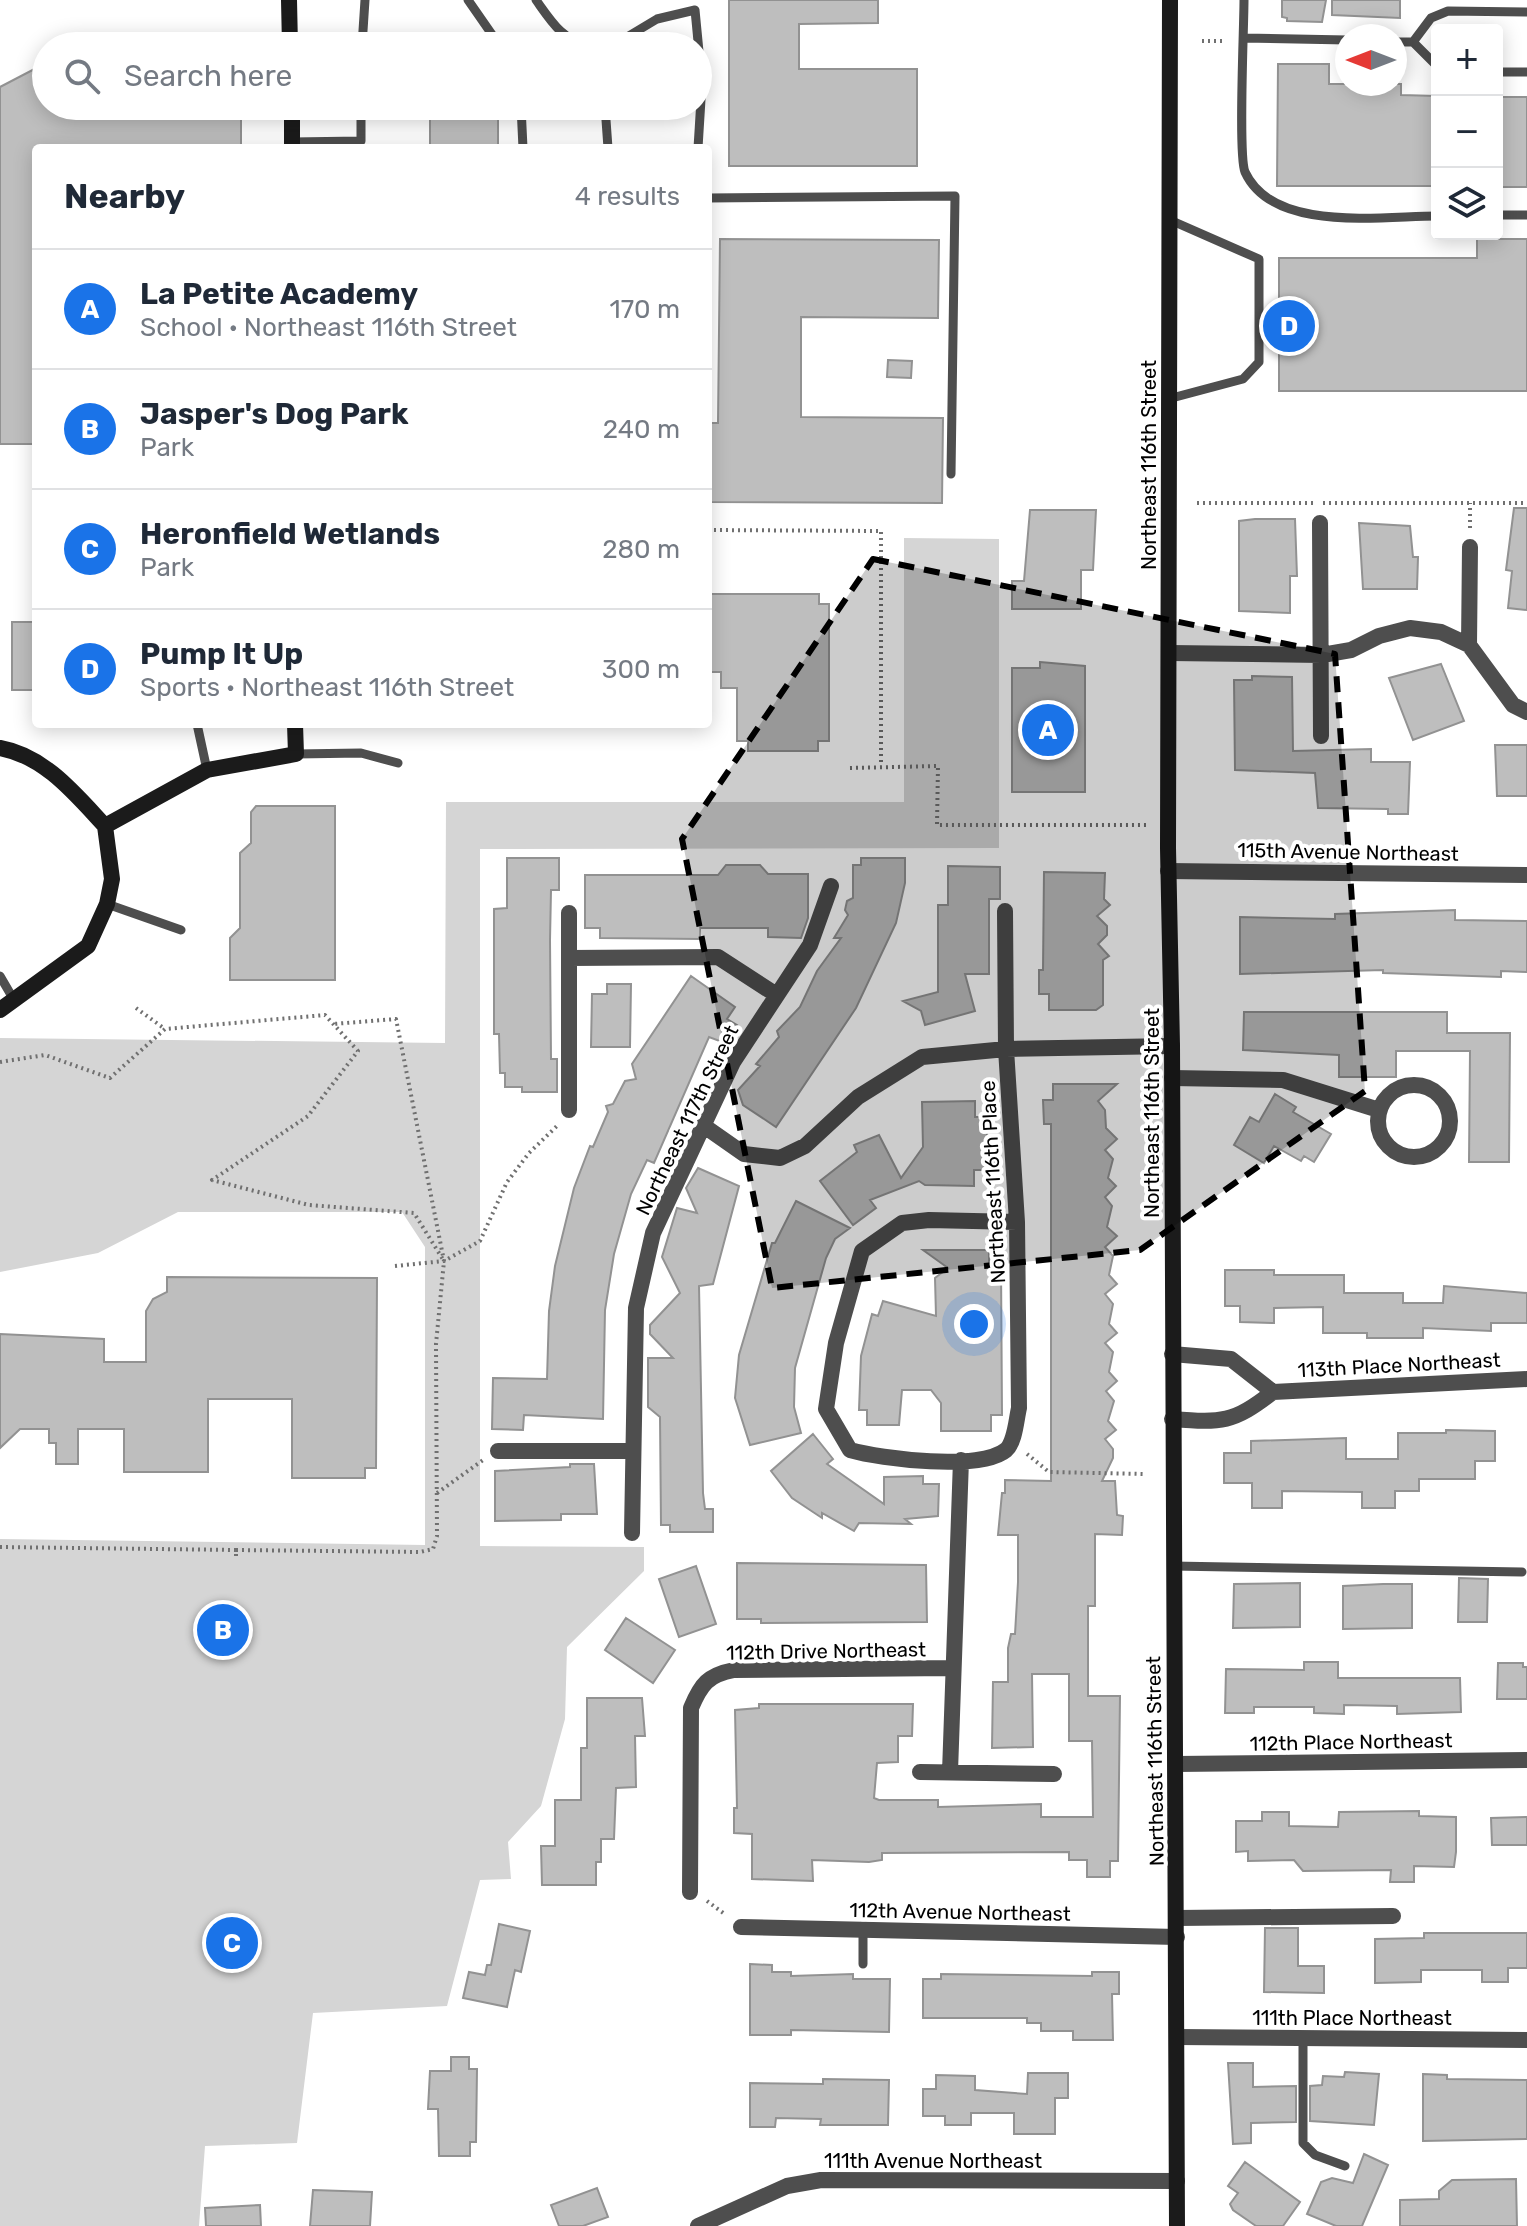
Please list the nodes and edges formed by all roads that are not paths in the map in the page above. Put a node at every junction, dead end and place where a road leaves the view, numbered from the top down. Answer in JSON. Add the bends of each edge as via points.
{"nodes":[{"id":1,"x":289,"y":0,"type":"edge"},
{"id":2,"x":365,"y":0,"type":"edge"},
{"id":3,"x":468,"y":0,"type":"edge"},
{"id":4,"x":536,"y":0,"type":"edge"},
{"id":5,"x":1170,"y":0,"type":"edge"},
{"id":6,"x":1244,"y":0,"type":"edge"},
{"id":7,"x":695,"y":5,"type":"edge"},
{"id":8,"x":1527,"y":12,"type":"edge"},
{"id":9,"x":290,"y":32,"type":"edge"},
{"id":10,"x":363,"y":32,"type":"edge"},
{"id":11,"x":490,"y":32,"type":"edge"},
{"id":12,"x":559,"y":32,"type":"edge"},
{"id":13,"x":635,"y":32,"type":"edge"},
{"id":14,"x":697,"y":32,"type":"edge"},
{"id":15,"x":1244,"y":38,"type":"junction"},
{"id":16,"x":1335,"y":40,"type":"edge"},
{"id":17,"x":1407,"y":42,"type":"edge"},
{"id":18,"x":1413,"y":42,"type":"junction"},
{"id":19,"x":1431,"y":60,"type":"edge"},
{"id":20,"x":1503,"y":72,"type":"edge"},
{"id":21,"x":1527,"y":72,"type":"edge"},
{"id":22,"x":292,"y":120,"type":"edge"},
{"id":23,"x":361,"y":120,"type":"edge"},
{"id":24,"x":522,"y":120,"type":"edge"},
{"id":25,"x":606,"y":120,"type":"edge"},
{"id":26,"x":700,"y":120,"type":"edge"},
{"id":27,"x":292,"y":144,"type":"edge"},
{"id":28,"x":361,"y":144,"type":"edge"},
{"id":29,"x":523,"y":144,"type":"edge"},
{"id":30,"x":608,"y":144,"type":"edge"},
{"id":31,"x":698,"y":144,"type":"edge"},
{"id":32,"x":712,"y":198,"type":"edge"},
{"id":33,"x":1503,"y":215,"type":"edge"},
{"id":34,"x":1527,"y":215,"type":"edge"},
{"id":35,"x":1431,"y":216,"type":"edge"},
{"id":36,"x":1170,"y":220,"type":"junction"},
{"id":37,"x":1168,"y":399,"type":"junction"},
{"id":38,"x":951,"y":474,"type":"dead end"},
{"id":39,"x":1320,"y":523,"type":"dead end"},
{"id":40,"x":1470,"y":547,"type":"road end"},
{"id":41,"x":1469,"y":645,"type":"junction"},
{"id":42,"x":1170,"y":653,"type":"junction"},
{"id":43,"x":1322,"y":655,"type":"junction"},
{"id":44,"x":1527,"y":712,"type":"edge"},
{"id":45,"x":198,"y":728,"type":"edge"},
{"id":46,"x":295,"y":728,"type":"edge"},
{"id":47,"x":1321,"y":736,"type":"dead end"},
{"id":48,"x":0,"y":748,"type":"edge"},
{"id":49,"x":296,"y":754,"type":"junction"},
{"id":50,"x":398,"y":763,"type":"dead end"},
{"id":51,"x":207,"y":770,"type":"junction"},
{"id":52,"x":105,"y":826,"type":"junction"},
{"id":53,"x":1168,"y":871,"type":"junction"},
{"id":54,"x":1527,"y":875,"type":"edge"},
{"id":55,"x":831,"y":886,"type":"dead end"},
{"id":56,"x":107,"y":904,"type":"junction"},
{"id":57,"x":1005,"y":911,"type":"dead end"},
{"id":58,"x":569,"y":913,"type":"dead end"},
{"id":59,"x":181,"y":930,"type":"dead end"},
{"id":60,"x":569,"y":958,"type":"junction"},
{"id":61,"x":0,"y":976,"type":"edge"},
{"id":62,"x":775,"y":994,"type":"junction"},
{"id":63,"x":7,"y":1005,"type":"edge"},
{"id":64,"x":1172,"y":1046,"type":"junction"},
{"id":65,"x":1006,"y":1049,"type":"junction"},
{"id":66,"x":1172,"y":1078,"type":"junction"},
{"id":67,"x":569,"y":1110,"type":"road end"},
{"id":68,"x":1379,"y":1110,"type":"junction"},
{"id":69,"x":704,"y":1126,"type":"junction"},
{"id":70,"x":1017,"y":1222,"type":"junction"},
{"id":71,"x":1172,"y":1354,"type":"junction"},
{"id":72,"x":1527,"y":1379,"type":"edge"},
{"id":73,"x":1273,"y":1392,"type":"junction"},
{"id":74,"x":1172,"y":1419,"type":"junction"},
{"id":75,"x":498,"y":1451,"type":"road end"},
{"id":76,"x":632,"y":1451,"type":"junction"},
{"id":77,"x":961,"y":1460,"type":"junction"},
{"id":78,"x":632,"y":1533,"type":"dead end"},
{"id":79,"x":1172,"y":1566,"type":"junction"},
{"id":80,"x":1522,"y":1572,"type":"dead end"},
{"id":81,"x":952,"y":1668,"type":"junction"},
{"id":82,"x":1527,"y":1760,"type":"edge"},
{"id":83,"x":1176,"y":1764,"type":"junction"},
{"id":84,"x":920,"y":1772,"type":"dead end"},
{"id":85,"x":950,"y":1772,"type":"junction"},
{"id":86,"x":1054,"y":1774,"type":"dead end"},
{"id":87,"x":690,"y":1890,"type":"road end"},
{"id":88,"x":1393,"y":1916,"type":"dead end"},
{"id":89,"x":1177,"y":1918,"type":"junction"},
{"id":90,"x":741,"y":1927,"type":"road end"},
{"id":91,"x":863,"y":1930,"type":"junction"},
{"id":92,"x":1177,"y":1937,"type":"junction"},
{"id":93,"x":863,"y":1964,"type":"dead end"},
{"id":94,"x":1177,"y":2037,"type":"junction"},
{"id":95,"x":1303,"y":2037,"type":"junction"},
{"id":96,"x":1527,"y":2040,"type":"edge"},
{"id":97,"x":1345,"y":2166,"type":"dead end"},
{"id":98,"x":1177,"y":2181,"type":"junction"},
{"id":99,"x":698,"y":2226,"type":"edge"},
{"id":100,"x":1177,"y":2226,"type":"edge"}],
"edges":[{"from":1,"to":9,"type":"street"},
{"from":2,"to":10,"type":"lane"},
{"from":3,"to":11,"type":"lane"},
{"from":4,"to":12,"type":"lane"},
{"from":5,"to":36,"type":"street","name":"Northeast 116th Street"},
{"from":6,"to":15,"type":"lane"},
{"from":7,"to":13,"type":"lane"},
{"from":7,"to":14,"type":"lane"},
{"from":8,"to":18,"type":"lane","via":[[1448,11],[1431,18]]},
{"from":15,"to":16,"type":"lane"},
{"from":15,"to":35,"type":"lane","via":[[1244,170],[1264,199],[1315,217]]},
{"from":17,"to":18,"type":"lane"},
{"from":18,"to":19,"type":"lane"},
{"from":20,"to":21,"type":"lane"},
{"from":22,"to":27,"type":"street"},
{"from":23,"to":28,"type":"lane"},
{"from":24,"to":29,"type":"lane"},
{"from":25,"to":30,"type":"lane"},
{"from":26,"to":31,"type":"lane"},
{"from":32,"to":38,"type":"lane","via":[[955,196]]},
{"from":33,"to":34,"type":"lane"},
{"from":36,"to":37,"type":"street","name":"Northeast 116th Street"},
{"from":36,"to":37,"type":"lane","via":[[1259,259],[1259,362],[1243,379]]},
{"from":37,"to":42,"type":"street","name":"Northeast 116th Street"},
{"from":39,"to":43,"type":"street"},
{"from":40,"to":41,"type":"street"},
{"from":41,"to":43,"type":"street","via":[[1441,632],[1410,628]]},
{"from":41,"to":44,"type":"street","via":[[1513,705]]},
{"from":42,"to":43,"type":"street"},
{"from":42,"to":53,"type":"street","name":"Northeast 116th Street"},
{"from":43,"to":47,"type":"street"},
{"from":45,"to":51,"type":"lane"},
{"from":46,"to":49,"type":"street"},
{"from":48,"to":52,"type":"street","via":[[60,777]]},
{"from":49,"to":50,"type":"lane","via":[[361,753]]},
{"from":49,"to":51,"type":"street"},
{"from":51,"to":52,"type":"street"},
{"from":52,"to":56,"type":"street","via":[[112,879]]},
{"from":53,"to":54,"type":"street","name":"115th Avenue Northeast"},
{"from":53,"to":64,"type":"street","name":"Northeast 116th Street"},
{"from":55,"to":62,"type":"street","name":"Northeast 117th Street","via":[[810,945]]},
{"from":56,"to":59,"type":"lane"},
{"from":56,"to":63,"type":"street","via":[[88,946]]},
{"from":57,"to":65,"type":"street","name":"Northeast 116th Place"},
{"from":58,"to":60,"type":"street"},
{"from":60,"to":62,"type":"street","via":[[718,957]]},
{"from":60,"to":67,"type":"street"},
{"from":61,"to":63,"type":"lane"},
{"from":62,"to":69,"type":"street","name":"Northeast 117th Street","via":[[733,1062]]},
{"from":64,"to":65,"type":"street"},
{"from":64,"to":66,"type":"street","name":"Northeast 116th Street"},
{"from":65,"to":69,"type":"street","via":[[922,1057],[858,1097],[805,1146],[780,1158],[744,1154]]},
{"from":65,"to":70,"type":"street","name":"Northeast 116th Place"},
{"from":66,"to":68,"type":"street","via":[[1283,1080]]},
{"from":66,"to":71,"type":"street","name":"Northeast 116th Street"},
{"from":68,"to":68,"type":"street","via":[[1380,1134],[1395,1152],[1429,1154],[1446,1137],[1449,1114],[1427,1087],[1393,1091]]},
{"from":69,"to":76,"type":"street","name":"Northeast 117th Street","via":[[653,1233],[636,1308]]},
{"from":70,"to":77,"type":"street","name":"Northeast 116th Place","via":[[1015,1450],[989,1460]]},
{"from":70,"to":77,"type":"street","via":[[929,1220],[902,1223],[884,1233],[862,1251],[836,1343],[826,1409],[850,1450],[878,1458]]},
{"from":71,"to":73,"type":"street","name":"113th Place Northeast","via":[[1231,1359]]},
{"from":71,"to":74,"type":"street","name":"Northeast 116th Street"},
{"from":72,"to":73,"type":"street","name":"113th Place Northeast"},
{"from":73,"to":74,"type":"street","name":"113th Place Northeast","via":[[1243,1415],[1207,1422]]},
{"from":74,"to":79,"type":"street","name":"Northeast 116th Street"},
{"from":75,"to":76,"type":"street"},
{"from":76,"to":78,"type":"street","name":"Northeast 117th Street"},
{"from":77,"to":81,"type":"street"},
{"from":79,"to":80,"type":"lane"},
{"from":79,"to":83,"type":"street","name":"Northeast 116th Street"},
{"from":81,"to":85,"type":"street"},
{"from":81,"to":87,"type":"street","name":"112th Drive Northeast","via":[[734,1670],[704,1681],[691,1708]]},
{"from":82,"to":83,"type":"street","name":"112th Place Northeast"},
{"from":83,"to":89,"type":"street","name":"Northeast 116th Street"},
{"from":84,"to":85,"type":"street"},
{"from":85,"to":86,"type":"street"},
{"from":88,"to":89,"type":"street"},
{"from":89,"to":92,"type":"street","name":"Northeast 116th Street"},
{"from":90,"to":91,"type":"street","name":"112th Avenue Northeast"},
{"from":91,"to":92,"type":"street","name":"112th Avenue Northeast"},
{"from":91,"to":93,"type":"lane"},
{"from":92,"to":94,"type":"street","name":"Northeast 116th Street"},
{"from":94,"to":95,"type":"street","name":"111th Place Northeast"},
{"from":94,"to":98,"type":"street","name":"Northeast 116th Street"},
{"from":95,"to":96,"type":"street","name":"111th Place Northeast"},
{"from":95,"to":97,"type":"lane","via":[[1303,2143],[1315,2155]]},
{"from":98,"to":99,"type":"street","name":"111th Avenue Northeast","via":[[821,2180],[787,2186]]},
{"from":98,"to":100,"type":"street","name":"Northeast 116th Street"}]}
